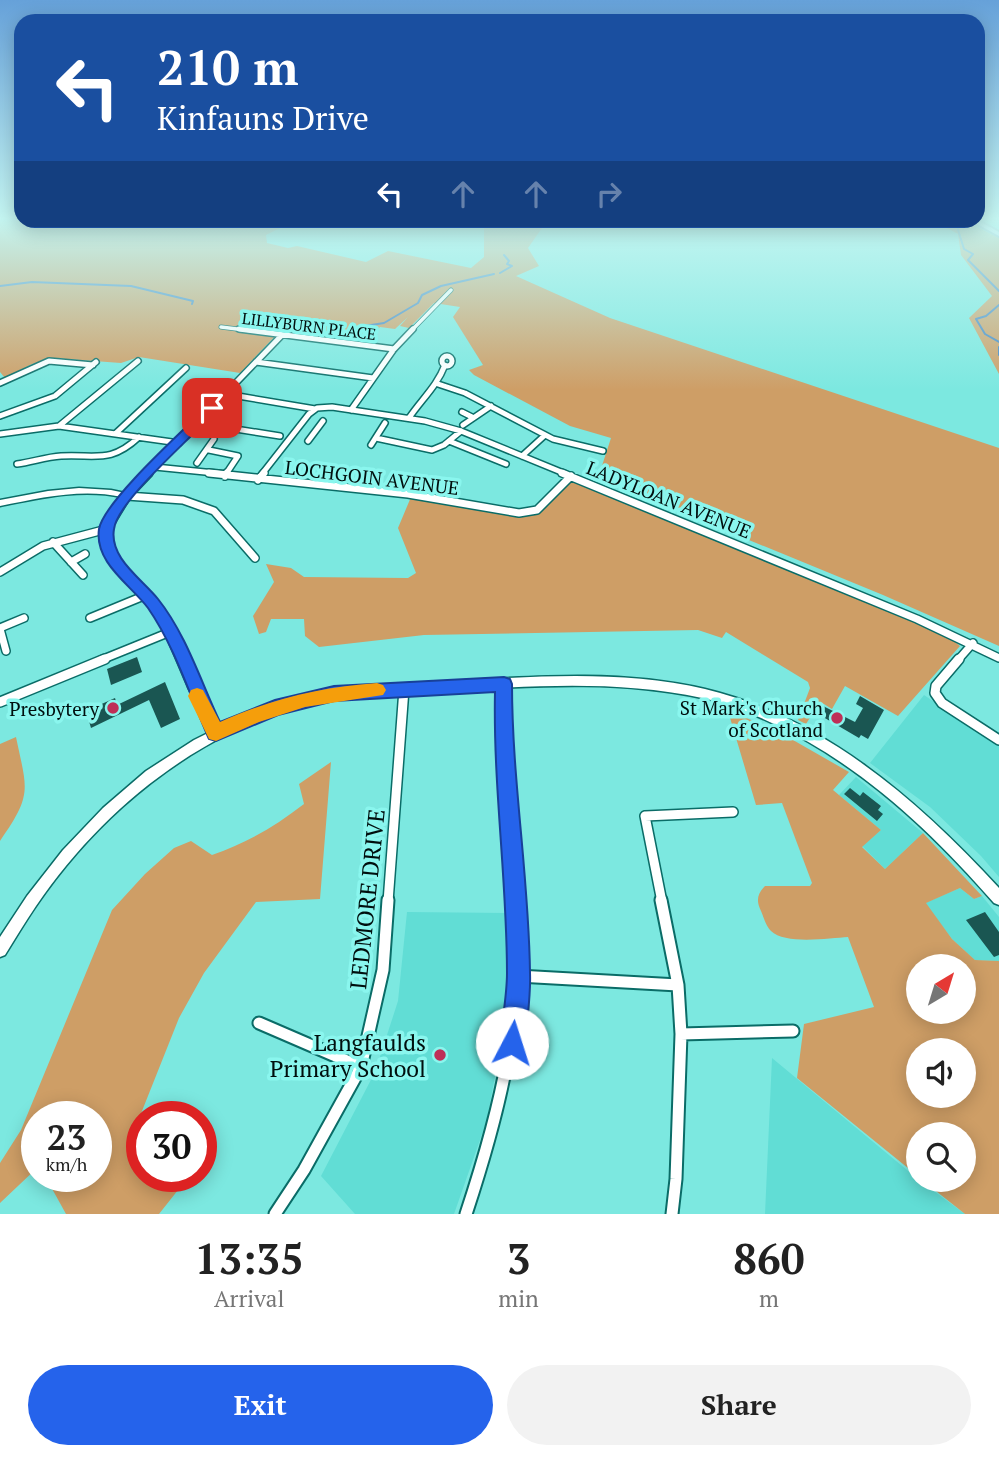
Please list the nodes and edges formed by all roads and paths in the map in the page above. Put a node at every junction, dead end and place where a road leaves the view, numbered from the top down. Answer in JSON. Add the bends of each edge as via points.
{"nodes":[{"id":1,"x":451,"y":290,"type":"dead end"},
{"id":2,"x":221,"y":327,"type":"dead end"},
{"id":3,"x":282,"y":335,"type":"junction"},
{"id":4,"x":394,"y":349,"type":"junction"},
{"id":5,"x":138,"y":361,"type":"dead end"},
{"id":6,"x":256,"y":362,"type":"junction"},
{"id":7,"x":445,"y":365,"type":"dead end"},
{"id":8,"x":186,"y":368,"type":"dead end"},
{"id":9,"x":373,"y":378,"type":"junction"},
{"id":10,"x":0,"y":383,"type":"edge"},
{"id":11,"x":438,"y":384,"type":"junction"},
{"id":12,"x":226,"y":394,"type":"junction"},
{"id":13,"x":491,"y":406,"type":"junction"},
{"id":14,"x":316,"y":408,"type":"junction"},
{"id":15,"x":351,"y":410,"type":"junction"},
{"id":16,"x":462,"y":412,"type":"dead end"},
{"id":17,"x":0,"y":416,"type":"edge"},
{"id":18,"x":472,"y":417,"type":"junction"},
{"id":19,"x":409,"y":418,"type":"junction"},
{"id":20,"x":323,"y":421,"type":"dead end"},
{"id":21,"x":198,"y":423,"type":"junction"},
{"id":22,"x":385,"y":423,"type":"dead end"},
{"id":23,"x":59,"y":426,"type":"junction"},
{"id":24,"x":299,"y":426,"type":"junction"},
{"id":25,"x":462,"y":428,"type":"junction"},
{"id":26,"x":317,"y":429,"type":"junction"},
{"id":27,"x":116,"y":433,"type":"junction"},
{"id":28,"x":0,"y":434,"type":"edge"},
{"id":29,"x":280,"y":436,"type":"dead end"},
{"id":30,"x":544,"y":436,"type":"junction"},
{"id":31,"x":139,"y":437,"type":"junction"},
{"id":32,"x":376,"y":438,"type":"junction"},
{"id":33,"x":214,"y":439,"type":"dead end"},
{"id":34,"x":449,"y":440,"type":"junction"},
{"id":35,"x":308,"y":441,"type":"dead end"},
{"id":36,"x":178,"y":443,"type":"junction"},
{"id":37,"x":371,"y":445,"type":"dead end"},
{"id":38,"x":209,"y":450,"type":"junction"},
{"id":39,"x":603,"y":451,"type":"dead end"},
{"id":40,"x":501,"y":453,"type":"dead end"},
{"id":41,"x":522,"y":456,"type":"junction"},
{"id":42,"x":494,"y":459,"type":"junction"},
{"id":43,"x":197,"y":463,"type":"dead end"},
{"id":44,"x":17,"y":464,"type":"dead end"},
{"id":45,"x":506,"y":464,"type":"dead end"},
{"id":46,"x":155,"y":467,"type":"junction"},
{"id":47,"x":225,"y":476,"type":"junction"},
{"id":48,"x":570,"y":476,"type":"junction"},
{"id":49,"x":258,"y":480,"type":"junction"},
{"id":50,"x":127,"y":496,"type":"junction"},
{"id":51,"x":0,"y":503,"type":"edge"},
{"id":52,"x":107,"y":529,"type":"junction"},
{"id":53,"x":53,"y":542,"type":"junction"},
{"id":54,"x":85,"y":554,"type":"dead end"},
{"id":55,"x":255,"y":558,"type":"dead end"},
{"id":56,"x":0,"y":560,"type":"edge"},
{"id":57,"x":71,"y":562,"type":"junction"},
{"id":58,"x":10,"y":564,"type":"junction"},
{"id":59,"x":0,"y":572,"type":"edge"},
{"id":60,"x":83,"y":575,"type":"dead end"},
{"id":61,"x":146,"y":595,"type":"junction"},
{"id":62,"x":24,"y":618,"type":"dead end"},
{"id":63,"x":90,"y":618,"type":"dead end"},
{"id":64,"x":0,"y":628,"type":"edge"},
{"id":65,"x":170,"y":632,"type":"junction"},
{"id":66,"x":973,"y":643,"type":"junction"},
{"id":67,"x":6,"y":651,"type":"dead end"},
{"id":68,"x":999,"y":658,"type":"edge"},
{"id":69,"x":504,"y":684,"type":"junction"},
{"id":70,"x":404,"y":689,"type":"junction"},
{"id":71,"x":0,"y":702,"type":"edge"},
{"id":72,"x":216,"y":733,"type":"junction"},
{"id":73,"x":999,"y":740,"type":"edge"},
{"id":74,"x":733,"y":812,"type":"dead end"},
{"id":75,"x":999,"y":898,"type":"edge"},
{"id":76,"x":0,"y":950,"type":"edge"},
{"id":77,"x":519,"y":976,"type":"junction"},
{"id":78,"x":678,"y":985,"type":"junction"},
{"id":79,"x":259,"y":1023,"type":"dead end"},
{"id":80,"x":793,"y":1031,"type":"dead end"},
{"id":81,"x":681,"y":1034,"type":"junction"},
{"id":82,"x":360,"y":1067,"type":"junction"},
{"id":83,"x":275,"y":1214,"type":"edge"},
{"id":84,"x":466,"y":1214,"type":"edge"},
{"id":85,"x":672,"y":1214,"type":"edge"}],
"edges":[{"from":1,"to":4,"type":"street"},
{"from":2,"to":3,"type":"street","name":"LILLYBURN PLACE"},
{"from":3,"to":4,"type":"street","name":"LILLYBURN PLACE"},
{"from":3,"to":6,"type":"street"},
{"from":4,"to":9,"type":"street"},
{"from":5,"to":23,"type":"street"},
{"from":6,"to":9,"type":"street"},
{"from":6,"to":12,"type":"street"},
{"from":7,"to":11,"type":"street"},
{"from":8,"to":27,"type":"street"},
{"from":9,"to":15,"type":"street"},
{"from":10,"to":17,"type":"street","via":[[49,361],[95,364],[55,396]]},
{"from":11,"to":13,"type":"street","via":[[467,392]]},
{"from":11,"to":19,"type":"street"},
{"from":12,"to":14,"type":"street","name":"LADYLOAN AVENUE"},
{"from":12,"to":21,"type":"street"},
{"from":13,"to":18,"type":"street"},
{"from":13,"to":30,"type":"street"},
{"from":14,"to":15,"type":"street","name":"LADYLOAN AVENUE"},
{"from":14,"to":24,"type":"street"},
{"from":15,"to":19,"type":"street","name":"LADYLOAN AVENUE"},
{"from":16,"to":18,"type":"street"},
{"from":18,"to":25,"type":"street"},
{"from":19,"to":25,"type":"street","name":"LADYLOAN AVENUE"},
{"from":20,"to":26,"type":"street"},
{"from":21,"to":29,"type":"street"},
{"from":21,"to":36,"type":"street"},
{"from":22,"to":32,"type":"street"},
{"from":23,"to":27,"type":"street"},
{"from":23,"to":28,"type":"street"},
{"from":24,"to":26,"type":"street"},
{"from":24,"to":49,"type":"street"},
{"from":25,"to":34,"type":"street"},
{"from":25,"to":41,"type":"street","name":"LADYLOAN AVENUE"},
{"from":26,"to":35,"type":"street"},
{"from":27,"to":31,"type":"street"},
{"from":30,"to":39,"type":"street"},
{"from":30,"to":41,"type":"street"},
{"from":31,"to":36,"type":"street"},
{"from":31,"to":44,"type":"street","via":[[114,456],[66,456]]},
{"from":32,"to":34,"type":"street","via":[[423,450],[436,449]]},
{"from":32,"to":37,"type":"street"},
{"from":33,"to":38,"type":"street"},
{"from":34,"to":42,"type":"street"},
{"from":36,"to":46,"type":"street"},
{"from":38,"to":43,"type":"street"},
{"from":38,"to":47,"type":"street","via":[[238,456]]},
{"from":40,"to":42,"type":"street"},
{"from":41,"to":48,"type":"street","name":"LADYLOAN AVENUE"},
{"from":42,"to":45,"type":"street"},
{"from":46,"to":47,"type":"street","name":"LOCHGOIN AVENUE"},
{"from":46,"to":50,"type":"street"},
{"from":47,"to":49,"type":"street","name":"LOCHGOIN AVENUE"},
{"from":48,"to":49,"type":"street","name":"LOCHGOIN AVENUE","via":[[541,507],[526,513],[408,494]]},
{"from":48,"to":66,"type":"street","name":"LADYLOAN AVENUE"},
{"from":50,"to":51,"type":"street","via":[[96,489]]},
{"from":50,"to":52,"type":"street"},
{"from":50,"to":55,"type":"street","via":[[172,498],[205,506]]},
{"from":52,"to":53,"type":"street"},
{"from":52,"to":61,"type":"street","via":[[110,555]]},
{"from":53,"to":57,"type":"street"},
{"from":53,"to":58,"type":"street"},
{"from":54,"to":57,"type":"street"},
{"from":56,"to":58,"type":"street"},
{"from":57,"to":60,"type":"street"},
{"from":58,"to":59,"type":"street"},
{"from":61,"to":63,"type":"street"},
{"from":61,"to":65,"type":"street"},
{"from":62,"to":64,"type":"street"},
{"from":64,"to":67,"type":"street"},
{"from":65,"to":71,"type":"street"},
{"from":65,"to":72,"type":"street"},
{"from":66,"to":68,"type":"street","name":"LADYLOAN AVENUE"},
{"from":66,"to":73,"type":"street","via":[[935,693],[945,705]]},
{"from":69,"to":70,"type":"street"},
{"from":69,"to":75,"type":"street","via":[[605,681],[655,685],[749,709],[827,747],[900,797],[966,859]]},
{"from":69,"to":77,"type":"street"},
{"from":70,"to":72,"type":"street","via":[[305,699]]},
{"from":70,"to":82,"type":"street","name":"LEDMORE DRIVE","via":[[383,970]]},
{"from":72,"to":76,"type":"street","via":[[133,787],[90,827],[32,899]]},
{"from":74,"to":78,"type":"street","via":[[645,816]]},
{"from":77,"to":78,"type":"street"},
{"from":77,"to":84,"type":"street","via":[[510,1065]]},
{"from":78,"to":81,"type":"street"},
{"from":79,"to":82,"type":"street"},
{"from":80,"to":81,"type":"street"},
{"from":81,"to":85,"type":"street"},
{"from":82,"to":83,"type":"street","name":"LEDMORE DRIVE","via":[[304,1171]]}]}
